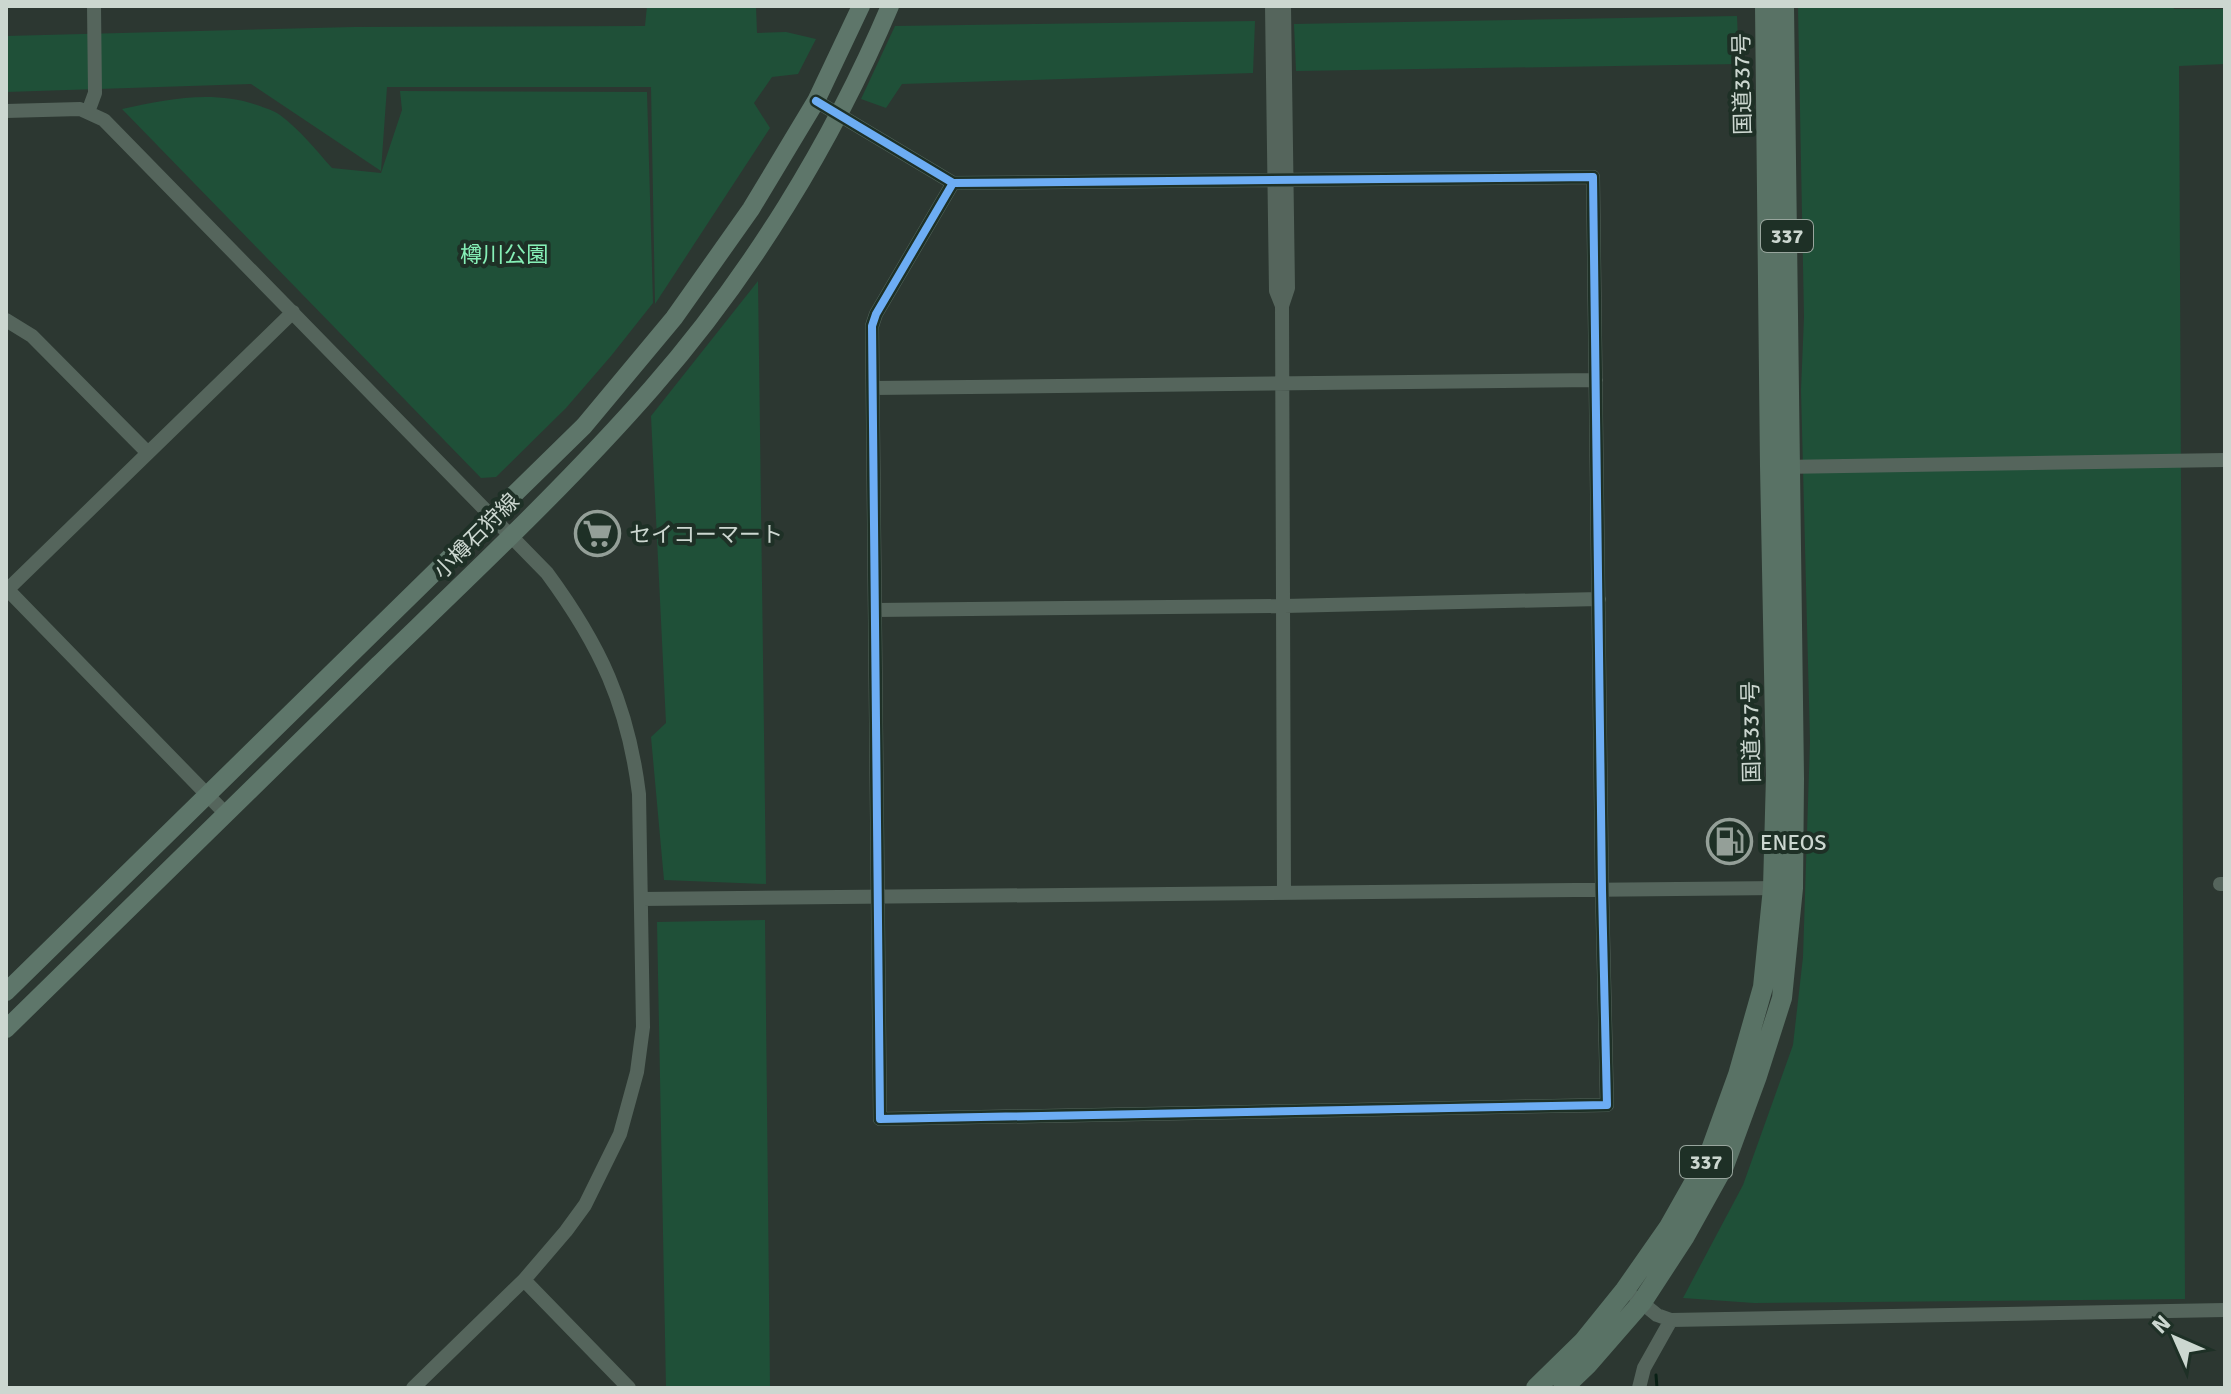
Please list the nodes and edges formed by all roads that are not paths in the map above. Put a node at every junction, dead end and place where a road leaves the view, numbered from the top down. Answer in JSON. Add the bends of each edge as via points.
{"nodes":[{"id":1,"x":94,"y":6,"type":"edge"},
{"id":2,"x":861,"y":6,"type":"edge"},
{"id":3,"x":890,"y":6,"type":"edge"},
{"id":4,"x":1272,"y":6,"type":"edge"},
{"id":5,"x":1284,"y":6,"type":"edge"},
{"id":6,"x":1765,"y":6,"type":"edge"},
{"id":7,"x":1784,"y":6,"type":"edge"},
{"id":8,"x":816,"y":101,"type":"junction"},
{"id":9,"x":6,"y":111,"type":"edge"},
{"id":10,"x":88,"y":112,"type":"junction"},
{"id":11,"x":838,"y":116,"type":"junction"},
{"id":12,"x":1280,"y":178,"type":"junction"},
{"id":13,"x":953,"y":183,"type":"junction"},
{"id":14,"x":293,"y":312,"type":"junction"},
{"id":15,"x":6,"y":320,"type":"edge"},
{"id":16,"x":1596,"y":380,"type":"junction"},
{"id":17,"x":1283,"y":384,"type":"junction"},
{"id":18,"x":873,"y":388,"type":"junction"},
{"id":19,"x":148,"y":453,"type":"junction"},
{"id":20,"x":2225,"y":460,"type":"edge"},
{"id":21,"x":1780,"y":467,"type":"junction"},
{"id":22,"x":492,"y":517,"type":"junction"},
{"id":23,"x":511,"y":536,"type":"junction"},
{"id":24,"x":7,"y":589,"type":"edge"},
{"id":25,"x":1599,"y":599,"type":"junction"},
{"id":26,"x":1284,"y":606,"type":"junction"},
{"id":27,"x":875,"y":610,"type":"junction"},
{"id":28,"x":208,"y":795,"type":"junction"},
{"id":29,"x":226,"y":814,"type":"junction"},
{"id":30,"x":1783,"y":888,"type":"junction"},
{"id":31,"x":1602,"y":890,"type":"junction"},
{"id":32,"x":1284,"y":893,"type":"junction"},
{"id":33,"x":878,"y":897,"type":"junction"},
{"id":34,"x":641,"y":899,"type":"junction"},
{"id":35,"x":6,"y":992,"type":"edge"},
{"id":36,"x":6,"y":1029,"type":"edge"},
{"id":37,"x":524,"y":1280,"type":"junction"},
{"id":38,"x":1633,"y":1296,"type":"junction"},
{"id":39,"x":2225,"y":1310,"type":"edge"},
{"id":40,"x":1671,"y":1320,"type":"junction"},
{"id":41,"x":413,"y":1388,"type":"edge"},
{"id":42,"x":629,"y":1388,"type":"edge"},
{"id":43,"x":1536,"y":1388,"type":"edge"},
{"id":44,"x":1563,"y":1388,"type":"edge"},
{"id":45,"x":1639,"y":1388,"type":"edge"}],
"edges":[{"from":1,"to":10,"type":"street","via":[[95,93]]},
{"from":2,"to":8,"type":"main road","name":"小樽石狩線"},
{"from":3,"to":11,"type":"main road","name":"小樽石狩線"},
{"from":4,"to":12,"type":"street"},
{"from":5,"to":12,"type":"street"},
{"from":6,"to":21,"type":"highway","name":"国道337号","number":"337"},
{"from":7,"to":21,"type":"highway","name":"国道337号","number":"337"},
{"from":8,"to":11,"type":"street"},
{"from":8,"to":22,"type":"main road","name":"小樽石狩線","via":[[751,209],[674,318],[584,426]]},
{"from":9,"to":10,"type":"street"},
{"from":10,"to":14,"type":"street","via":[[104,120]]},
{"from":11,"to":13,"type":"street"},
{"from":11,"to":23,"type":"main road","name":"小樽石狩線","via":[[779,216],[689,343]]},
{"from":12,"to":13,"type":"street"},
{"from":12,"to":16,"type":"street","via":[[1593,177]]},
{"from":12,"to":17,"type":"street","via":[[1276,291],[1282,306]]},
{"from":13,"to":18,"type":"street","via":[[876,314]]},
{"from":14,"to":19,"type":"street"},
{"from":14,"to":22,"type":"street"},
{"from":15,"to":19,"type":"street","via":[[32,336]]},
{"from":16,"to":17,"type":"street"},
{"from":16,"to":25,"type":"street"},
{"from":17,"to":18,"type":"street"},
{"from":17,"to":26,"type":"street"},
{"from":18,"to":27,"type":"street"},
{"from":19,"to":24,"type":"street"},
{"from":20,"to":21,"type":"street"},
{"from":21,"to":30,"type":"highway","name":"国道337号","number":"337","via":[[1776,775]]},
{"from":22,"to":23,"type":"street"},
{"from":22,"to":28,"type":"main road","name":"小樽石狩線"},
{"from":23,"to":29,"type":"main road","name":"小樽石狩線"},
{"from":23,"to":34,"type":"street","via":[[571,605],[612,680],[636,770]]},
{"from":24,"to":28,"type":"street"},
{"from":25,"to":26,"type":"street"},
{"from":25,"to":31,"type":"street"},
{"from":26,"to":27,"type":"street"},
{"from":26,"to":32,"type":"street"},
{"from":27,"to":33,"type":"street"},
{"from":28,"to":29,"type":"street"},
{"from":28,"to":35,"type":"main road","name":"小樽石狩線"},
{"from":29,"to":36,"type":"main road","name":"小樽石狩線"},
{"from":30,"to":31,"type":"street"},
{"from":30,"to":38,"type":"highway","name":"国道337号","number":"337","via":[[1782,998],[1724,1166],[1685,1236]]},
{"from":31,"to":32,"type":"street"},
{"from":31,"to":33,"type":"street","via":[[1607,1105],[880,1119]]},
{"from":32,"to":33,"type":"street"},
{"from":33,"to":34,"type":"street"},
{"from":34,"to":37,"type":"street","via":[[643,1027],[628,1108],[585,1205]]},
{"from":37,"to":41,"type":"street"},
{"from":37,"to":42,"type":"street"},
{"from":38,"to":40,"type":"street"},
{"from":38,"to":43,"type":"highway","name":"国道337号","number":"337"},
{"from":38,"to":44,"type":"highway","name":"国道337号","number":"337","via":[[1588,1364]]},
{"from":39,"to":40,"type":"street"},
{"from":40,"to":45,"type":"street"}]}
